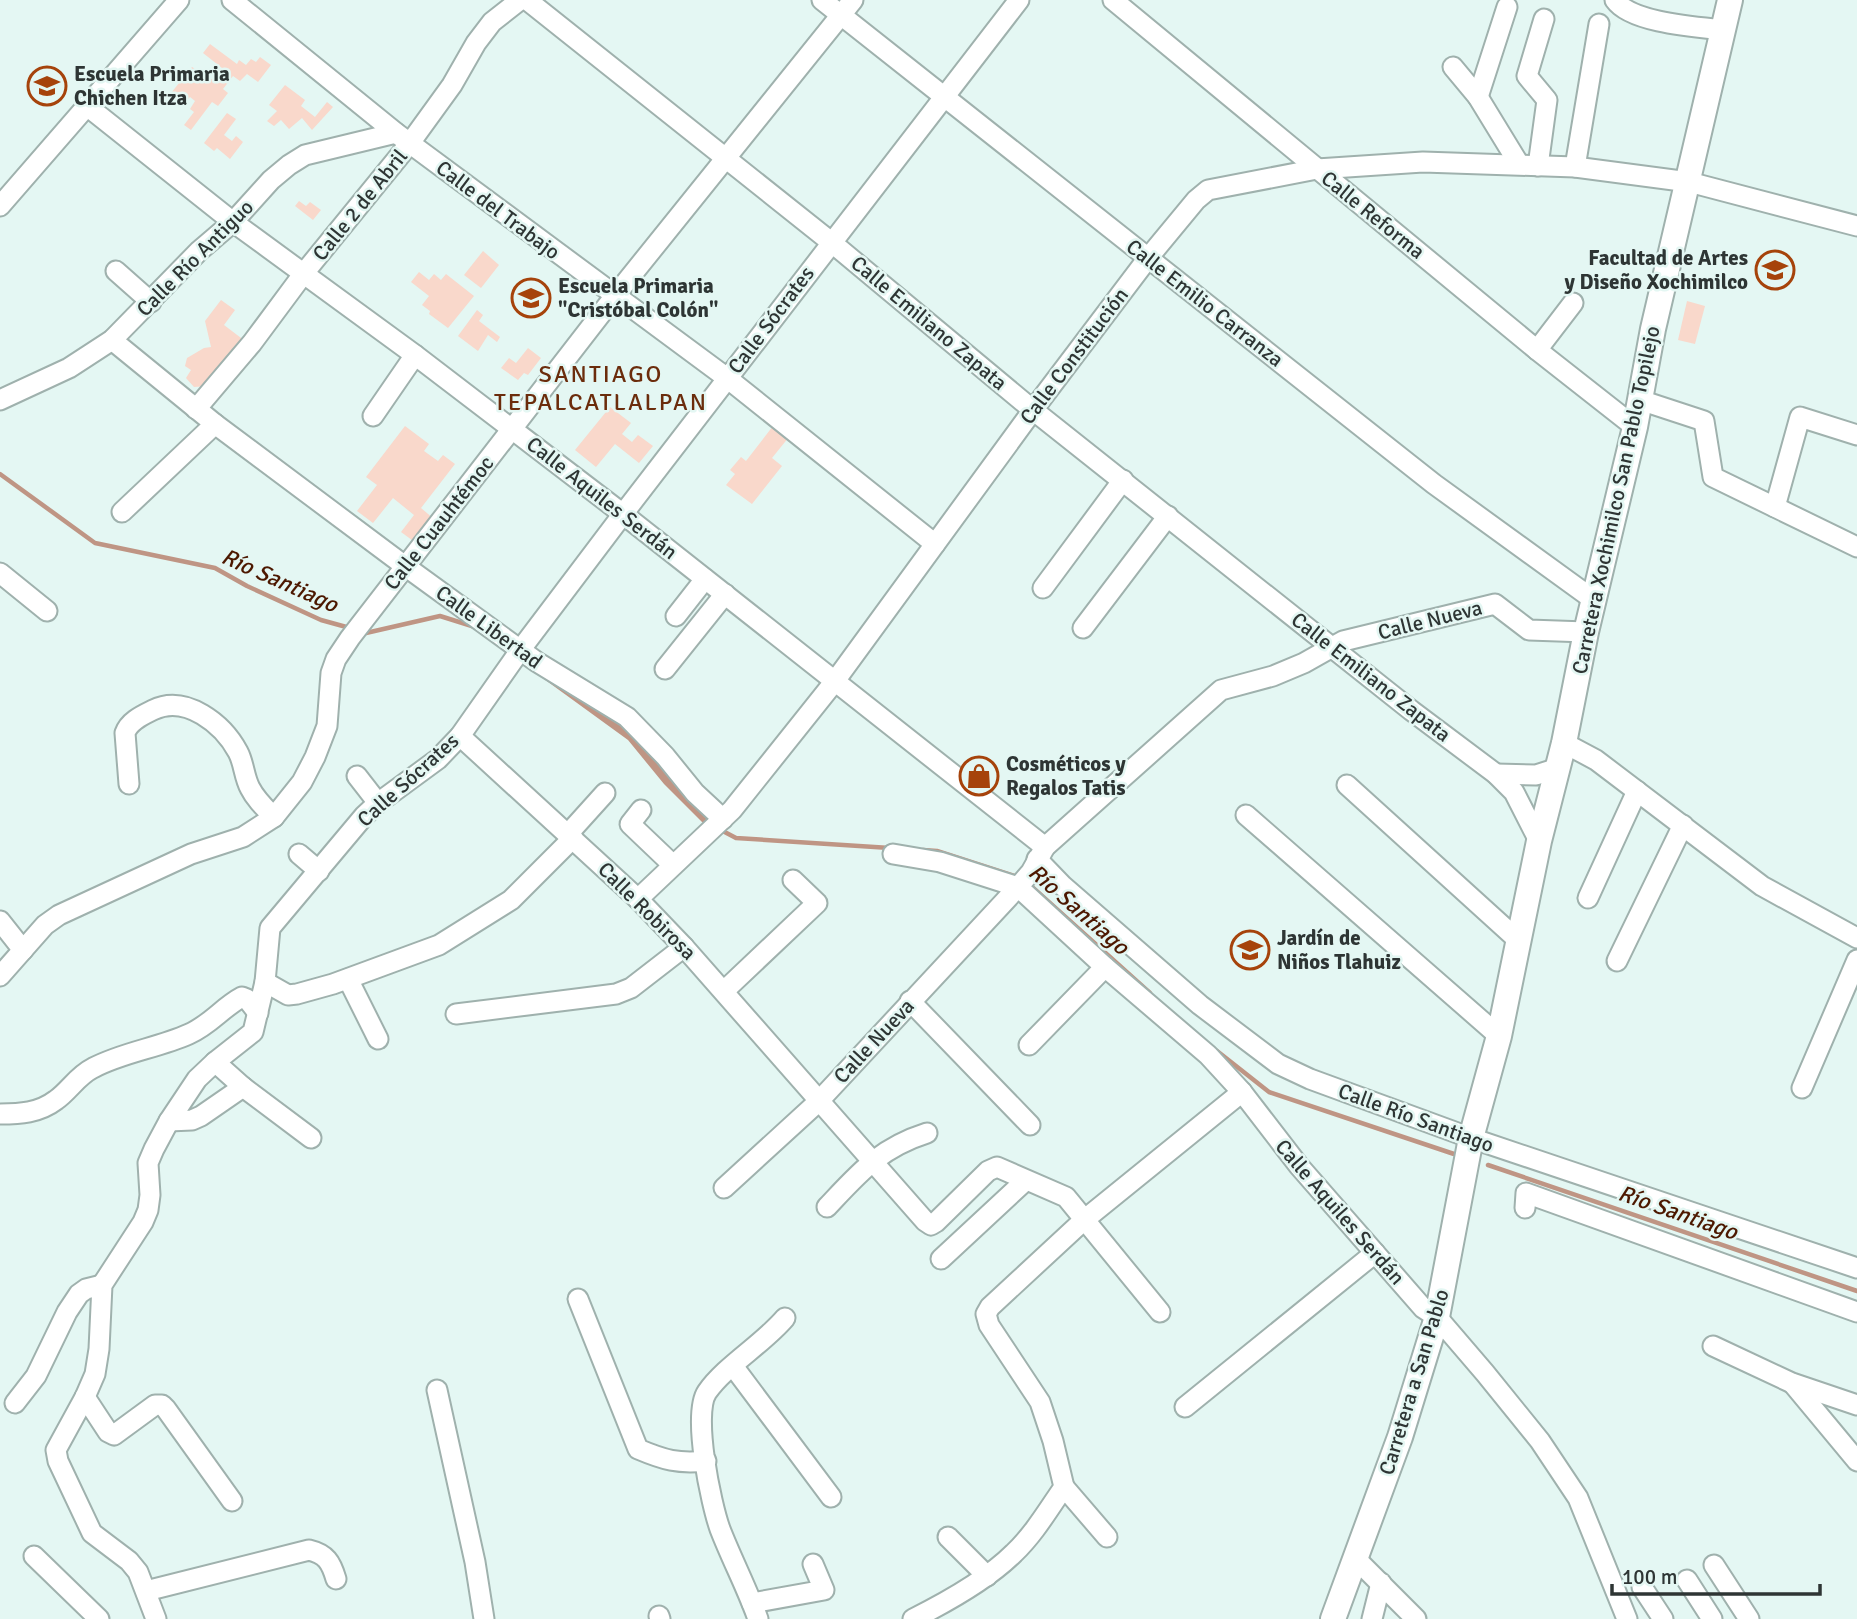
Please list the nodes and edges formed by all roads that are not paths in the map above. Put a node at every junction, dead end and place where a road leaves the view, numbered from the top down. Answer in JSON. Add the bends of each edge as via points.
{"nodes":[{"id":1,"x":178,"y":0,"type":"edge"},
{"id":2,"x":232,"y":0,"type":"edge"},
{"id":3,"x":520,"y":0,"type":"edge"},
{"id":4,"x":527,"y":0,"type":"edge"},
{"id":5,"x":822,"y":0,"type":"edge"},
{"id":6,"x":1019,"y":0,"type":"edge"},
{"id":7,"x":1113,"y":0,"type":"edge"},
{"id":8,"x":1615,"y":0,"type":"edge"},
{"id":9,"x":1730,"y":0,"type":"edge"},
{"id":10,"x":1507,"y":7,"type":"dead end"},
{"id":11,"x":847,"y":8,"type":"edge"},
{"id":12,"x":1544,"y":19,"type":"dead end"},
{"id":13,"x":1599,"y":24,"type":"dead end"},
{"id":14,"x":1724,"y":30,"type":"junction"},
{"id":15,"x":1453,"y":67,"type":"dead end"},
{"id":16,"x":945,"y":97,"type":"junction"},
{"id":17,"x":1478,"y":97,"type":"junction"},
{"id":18,"x":88,"y":106,"type":"junction"},
{"id":19,"x":403,"y":138,"type":"junction"},
{"id":20,"x":726,"y":157,"type":"junction"},
{"id":21,"x":1528,"y":165,"type":"junction"},
{"id":22,"x":1576,"y":167,"type":"junction"},
{"id":23,"x":1317,"y":169,"type":"junction"},
{"id":24,"x":1689,"y":182,"type":"junction"},
{"id":25,"x":2,"y":197,"type":"edge"},
{"id":26,"x":233,"y":222,"type":"junction"},
{"id":27,"x":1857,"y":226,"type":"edge"},
{"id":28,"x":831,"y":242,"type":"junction"},
{"id":29,"x":1148,"y":258,"type":"junction"},
{"id":30,"x":116,"y":271,"type":"dead end"},
{"id":31,"x":304,"y":273,"type":"junction"},
{"id":32,"x":614,"y":297,"type":"junction"},
{"id":33,"x":151,"y":302,"type":"junction"},
{"id":34,"x":1573,"y":303,"type":"dead end"},
{"id":35,"x":112,"y":340,"type":"junction"},
{"id":36,"x":1537,"y":350,"type":"junction"},
{"id":37,"x":415,"y":355,"type":"junction"},
{"id":38,"x":727,"y":378,"type":"junction"},
{"id":39,"x":0,"y":400,"type":"edge"},
{"id":40,"x":1640,"y":400,"type":"junction"},
{"id":41,"x":196,"y":408,"type":"junction"},
{"id":42,"x":1033,"y":410,"type":"junction"},
{"id":43,"x":373,"y":416,"type":"dead end"},
{"id":44,"x":215,"y":424,"type":"junction"},
{"id":45,"x":1635,"y":427,"type":"junction"},
{"id":46,"x":512,"y":428,"type":"junction"},
{"id":47,"x":1857,"y":435,"type":"edge"},
{"id":48,"x":1124,"y":480,"type":"junction"},
{"id":49,"x":1775,"y":507,"type":"junction"},
{"id":50,"x":122,"y":512,"type":"dead end"},
{"id":51,"x":623,"y":514,"type":"junction"},
{"id":52,"x":1168,"y":516,"type":"junction"},
{"id":53,"x":1856,"y":541,"type":"edge"},
{"id":54,"x":935,"y":544,"type":"junction"},
{"id":55,"x":405,"y":566,"type":"junction"},
{"id":56,"x":0,"y":573,"type":"edge"},
{"id":57,"x":705,"y":579,"type":"junction"},
{"id":58,"x":1043,"y":588,"type":"dead end"},
{"id":59,"x":725,"y":594,"type":"junction"},
{"id":60,"x":1594,"y":600,"type":"junction"},
{"id":61,"x":47,"y":611,"type":"dead end"},
{"id":62,"x":676,"y":616,"type":"dead end"},
{"id":63,"x":1083,"y":628,"type":"dead end"},
{"id":64,"x":1586,"y":632,"type":"junction"},
{"id":65,"x":1334,"y":648,"type":"junction"},
{"id":66,"x":521,"y":649,"type":"junction"},
{"id":67,"x":665,"y":669,"type":"dead end"},
{"id":68,"x":835,"y":681,"type":"junction"},
{"id":69,"x":460,"y":736,"type":"junction"},
{"id":70,"x":1564,"y":743,"type":"junction"},
{"id":71,"x":1558,"y":768,"type":"junction"},
{"id":72,"x":1496,"y":775,"type":"junction"},
{"id":73,"x":357,"y":776,"type":"dead end"},
{"id":74,"x":129,"y":784,"type":"dead end"},
{"id":75,"x":1346,"y":785,"type":"dead end"},
{"id":76,"x":1637,"y":791,"type":"junction"},
{"id":77,"x":606,"y":793,"type":"dead end"},
{"id":78,"x":378,"y":803,"type":"junction"},
{"id":79,"x":641,"y":810,"type":"dead end"},
{"id":80,"x":1246,"y":815,"type":"dead end"},
{"id":81,"x":274,"y":817,"type":"junction"},
{"id":82,"x":722,"y":820,"type":"junction"},
{"id":83,"x":1682,"y":825,"type":"junction"},
{"id":84,"x":571,"y":836,"type":"junction"},
{"id":85,"x":1539,"y":841,"type":"junction"},
{"id":86,"x":299,"y":854,"type":"dead end"},
{"id":87,"x":893,"y":854,"type":"dead end"},
{"id":88,"x":673,"y":865,"type":"junction"},
{"id":89,"x":1030,"y":870,"type":"junction"},
{"id":90,"x":318,"y":871,"type":"junction"},
{"id":91,"x":793,"y":880,"type":"dead end"},
{"id":92,"x":1588,"y":898,"type":"dead end"},
{"id":93,"x":638,"y":899,"type":"junction"},
{"id":94,"x":0,"y":920,"type":"edge"},
{"id":95,"x":1857,"y":938,"type":"edge"},
{"id":96,"x":1519,"y":941,"type":"junction"},
{"id":97,"x":684,"y":947,"type":"junction"},
{"id":98,"x":23,"y":950,"type":"junction"},
{"id":99,"x":1857,"y":960,"type":"edge"},
{"id":100,"x":1617,"y":961,"type":"dead end"},
{"id":101,"x":1105,"y":967,"type":"junction"},
{"id":102,"x":0,"y":976,"type":"edge"},
{"id":103,"x":348,"y":979,"type":"junction"},
{"id":104,"x":265,"y":982,"type":"junction"},
{"id":105,"x":724,"y":991,"type":"junction"},
{"id":106,"x":910,"y":1001,"type":"junction"},
{"id":107,"x":258,"y":1013,"type":"junction"},
{"id":108,"x":456,"y":1014,"type":"dead end"},
{"id":109,"x":1499,"y":1036,"type":"junction"},
{"id":110,"x":378,"y":1039,"type":"dead end"},
{"id":111,"x":1029,"y":1045,"type":"dead end"},
{"id":112,"x":215,"y":1062,"type":"junction"},
{"id":113,"x":243,"y":1087,"type":"junction"},
{"id":114,"x":1802,"y":1088,"type":"dead end"},
{"id":115,"x":1242,"y":1092,"type":"junction"},
{"id":116,"x":817,"y":1102,"type":"junction"},
{"id":117,"x":0,"y":1114,"type":"edge"},
{"id":118,"x":169,"y":1121,"type":"junction"},
{"id":119,"x":1030,"y":1125,"type":"dead end"},
{"id":120,"x":927,"y":1133,"type":"dead end"},
{"id":121,"x":1471,"y":1138,"type":"junction"},
{"id":122,"x":311,"y":1139,"type":"dead end"},
{"id":123,"x":871,"y":1162,"type":"junction"},
{"id":124,"x":1025,"y":1181,"type":"junction"},
{"id":125,"x":724,"y":1188,"type":"dead end"},
{"id":126,"x":827,"y":1207,"type":"dead end"},
{"id":127,"x":1525,"y":1208,"type":"dead end"},
{"id":128,"x":1084,"y":1220,"type":"junction"},
{"id":129,"x":1376,"y":1253,"type":"junction"},
{"id":130,"x":941,"y":1259,"type":"dead end"},
{"id":131,"x":1857,"y":1268,"type":"edge"},
{"id":132,"x":102,"y":1285,"type":"junction"},
{"id":133,"x":578,"y":1299,"type":"dead end"},
{"id":134,"x":1160,"y":1312,"type":"dead end"},
{"id":135,"x":1857,"y":1312,"type":"edge"},
{"id":136,"x":1437,"y":1317,"type":"junction"},
{"id":137,"x":785,"y":1318,"type":"dead end"},
{"id":138,"x":1713,"y":1346,"type":"dead end"},
{"id":139,"x":733,"y":1366,"type":"junction"},
{"id":140,"x":1792,"y":1384,"type":"junction"},
{"id":141,"x":437,"y":1390,"type":"dead end"},
{"id":142,"x":85,"y":1397,"type":"junction"},
{"id":143,"x":15,"y":1403,"type":"dead end"},
{"id":144,"x":1857,"y":1405,"type":"edge"},
{"id":145,"x":1185,"y":1407,"type":"dead end"},
{"id":146,"x":706,"y":1461,"type":"junction"},
{"id":147,"x":1857,"y":1461,"type":"edge"},
{"id":148,"x":1064,"y":1487,"type":"junction"},
{"id":149,"x":831,"y":1497,"type":"dead end"},
{"id":150,"x":232,"y":1501,"type":"dead end"},
{"id":151,"x":948,"y":1537,"type":"dead end"},
{"id":152,"x":1107,"y":1537,"type":"dead end"},
{"id":153,"x":34,"y":1556,"type":"dead end"},
{"id":154,"x":1357,"y":1560,"type":"junction"},
{"id":155,"x":813,"y":1564,"type":"dead end"},
{"id":156,"x":1714,"y":1565,"type":"dead end"},
{"id":157,"x":987,"y":1576,"type":"junction"},
{"id":158,"x":337,"y":1579,"type":"dead end"},
{"id":159,"x":1687,"y":1580,"type":"dead end"},
{"id":160,"x":1381,"y":1583,"type":"junction"},
{"id":161,"x":1642,"y":1587,"type":"dead end"},
{"id":162,"x":146,"y":1591,"type":"junction"},
{"id":163,"x":755,"y":1611,"type":"edge"},
{"id":164,"x":99,"y":1619,"type":"edge"},
{"id":165,"x":156,"y":1619,"type":"edge"},
{"id":166,"x":484,"y":1619,"type":"edge"},
{"id":167,"x":913,"y":1619,"type":"edge"},
{"id":168,"x":1334,"y":1619,"type":"edge"},
{"id":169,"x":1372,"y":1619,"type":"edge"},
{"id":170,"x":1416,"y":1619,"type":"edge"},
{"id":171,"x":1627,"y":1619,"type":"edge"},
{"id":172,"x":1663,"y":1619,"type":"edge"},
{"id":173,"x":1712,"y":1619,"type":"edge"},
{"id":174,"x":1749,"y":1619,"type":"edge"}],
"edges":[{"from":1,"to":18,"type":"street"},
{"from":2,"to":19,"type":"street","name":"Calle del Trabajo"},
{"from":3,"to":19,"type":"street","name":"Calle 2 de Abril","via":[[492,22],[452,85]]},
{"from":4,"to":20,"type":"street","name":"Calle Emiliano Zapata"},
{"from":5,"to":11,"type":"street","name":"Calle Emilio Carranza"},
{"from":6,"to":16,"type":"street","name":"Calle Sócrates"},
{"from":7,"to":23,"type":"street","name":"Calle Reforma"},
{"from":8,"to":14,"type":"street","via":[[1633,14]]},
{"from":9,"to":14,"type":"main road","name":"Carretera Xochimilco San Pablo Topilejo"},
{"from":10,"to":17,"type":"street"},
{"from":11,"to":16,"type":"street","name":"Calle Emilio Carranza"},
{"from":11,"to":20,"type":"street","name":"Calle Cuauhtémoc"},
{"from":12,"to":21,"type":"street","via":[[1527,76],[1546,100]]},
{"from":13,"to":22,"type":"street"},
{"from":14,"to":24,"type":"main road","name":"Carretera Xochimilco San Pablo Topilejo"},
{"from":15,"to":17,"type":"street"},
{"from":16,"to":28,"type":"street","name":"Calle Sócrates"},
{"from":16,"to":29,"type":"street","name":"Calle Emilio Carranza"},
{"from":17,"to":21,"type":"street"},
{"from":18,"to":25,"type":"street"},
{"from":18,"to":26,"type":"street","name":"Calle Aquiles Serdán"},
{"from":19,"to":26,"type":"street","name":"Calle Río Antiguo","via":[[305,155],[271,180]]},
{"from":19,"to":31,"type":"street","name":"Calle 2 de Abril"},
{"from":19,"to":32,"type":"street","name":"Calle del Trabajo"},
{"from":20,"to":28,"type":"street","name":"Calle Emiliano Zapata"},
{"from":20,"to":32,"type":"street","name":"Calle Cuauhtémoc"},
{"from":21,"to":22,"type":"street","name":"Calle Constitución"},
{"from":21,"to":23,"type":"street","name":"Calle Constitución","via":[[1423,162]]},
{"from":22,"to":24,"type":"street","name":"Calle Constitución"},
{"from":23,"to":29,"type":"street","name":"Calle Constitución","via":[[1208,190]]},
{"from":23,"to":36,"type":"street","name":"Calle Reforma"},
{"from":24,"to":27,"type":"street","name":"Calle Constitución"},
{"from":24,"to":40,"type":"main road","name":"Carretera Xochimilco San Pablo Topilejo"},
{"from":26,"to":31,"type":"street","name":"Calle Aquiles Serdán"},
{"from":26,"to":33,"type":"street","name":"Calle Río Antiguo"},
{"from":28,"to":38,"type":"street","name":"Calle Sócrates"},
{"from":28,"to":42,"type":"street","name":"Calle Emiliano Zapata"},
{"from":29,"to":42,"type":"street","name":"Calle Constitución"},
{"from":29,"to":60,"type":"street","name":"Calle Emilio Carranza","via":[[1434,484]]},
{"from":30,"to":33,"type":"street"},
{"from":31,"to":37,"type":"street","name":"Calle Aquiles Serdán"},
{"from":31,"to":41,"type":"street","name":"Calle 2 de Abril"},
{"from":32,"to":38,"type":"street","name":"Calle del Trabajo"},
{"from":32,"to":46,"type":"street","name":"Calle Cuauhtémoc"},
{"from":33,"to":35,"type":"street","name":"Calle Río Antiguo"},
{"from":34,"to":36,"type":"street"},
{"from":35,"to":39,"type":"street","name":"Calle Río Antiguo","via":[[69,368]]},
{"from":35,"to":41,"type":"street","name":"Calle Libertad"},
{"from":36,"to":45,"type":"street","name":"Calle Reforma"},
{"from":37,"to":43,"type":"street"},
{"from":37,"to":46,"type":"street","name":"Calle Aquiles Serdán"},
{"from":38,"to":51,"type":"street","name":"Calle Sócrates"},
{"from":38,"to":54,"type":"street","name":"Calle del Trabajo"},
{"from":40,"to":45,"type":"main road","name":"Carretera Xochimilco San Pablo Topilejo"},
{"from":40,"to":49,"type":"street","via":[[1703,421],[1713,477]]},
{"from":41,"to":44,"type":"street","name":"Calle Libertad"},
{"from":42,"to":48,"type":"street","name":"Calle Emiliano Zapata"},
{"from":42,"to":54,"type":"street","name":"Calle Constitución"},
{"from":44,"to":50,"type":"street"},
{"from":44,"to":55,"type":"street","name":"Calle Libertad"},
{"from":45,"to":60,"type":"main road","name":"Carretera Xochimilco San Pablo Topilejo"},
{"from":46,"to":51,"type":"street","name":"Calle Aquiles Serdán"},
{"from":46,"to":55,"type":"street","name":"Calle Cuauhtémoc"},
{"from":47,"to":49,"type":"street","via":[[1800,417]]},
{"from":48,"to":52,"type":"street","name":"Calle Emiliano Zapata"},
{"from":48,"to":58,"type":"street"},
{"from":49,"to":53,"type":"street"},
{"from":51,"to":57,"type":"street","name":"Calle Aquiles Serdán"},
{"from":51,"to":66,"type":"street","name":"Calle Sócrates"},
{"from":52,"to":63,"type":"street"},
{"from":52,"to":65,"type":"street","name":"Calle Emiliano Zapata"},
{"from":54,"to":68,"type":"street","name":"Calle Constitución"},
{"from":55,"to":66,"type":"street","name":"Calle Libertad"},
{"from":55,"to":81,"type":"street","name":"Calle Cuauhtémoc","via":[[336,659],[327,726],[315,757]]},
{"from":56,"to":61,"type":"street"},
{"from":57,"to":59,"type":"street","name":"Calle Aquiles Serdán"},
{"from":57,"to":62,"type":"street"},
{"from":59,"to":67,"type":"street"},
{"from":59,"to":68,"type":"street","name":"Calle Aquiles Serdán"},
{"from":60,"to":64,"type":"main road","name":"Carretera Xochimilco San Pablo Topilejo"},
{"from":64,"to":65,"type":"street","name":"Calle Nueva","via":[[1530,630],[1495,604],[1343,640]]},
{"from":64,"to":70,"type":"main road","name":"Carretera Xochimilco San Pablo Topilejo"},
{"from":65,"to":72,"type":"street","name":"Calle Emiliano Zapata"},
{"from":65,"to":89,"type":"street","name":"Calle Nueva","via":[[1273,676],[1221,690]]},
{"from":66,"to":69,"type":"street","name":"Calle Sócrates"},
{"from":66,"to":82,"type":"street","name":"Calle Libertad","via":[[627,717]]},
{"from":68,"to":82,"type":"street","name":"Calle Constitución"},
{"from":68,"to":89,"type":"street","name":"Calle Aquiles Serdán"},
{"from":69,"to":78,"type":"street","name":"Calle Sócrates","via":[[438,759]]},
{"from":69,"to":84,"type":"street","name":"Calle Robirosa"},
{"from":70,"to":71,"type":"main road","name":"Carretera Xochimilco San Pablo Topilejo"},
{"from":70,"to":76,"type":"street"},
{"from":71,"to":72,"type":"street","via":[[1536,775]]},
{"from":71,"to":85,"type":"main road","name":"Carretera Xochimilco San Pablo Topilejo"},
{"from":72,"to":85,"type":"street","name":"Calle Emiliano Zapata","via":[[1514,792]]},
{"from":73,"to":78,"type":"street"},
{"from":74,"to":81,"type":"street","via":[[127,727],[152,710],[177,706],[203,714],[226,737],[238,752],[249,788]]},
{"from":75,"to":96,"type":"street"},
{"from":76,"to":83,"type":"street"},
{"from":76,"to":92,"type":"street"},
{"from":77,"to":84,"type":"street"},
{"from":78,"to":90,"type":"street","name":"Calle Sócrates"},
{"from":79,"to":88,"type":"street","via":[[630,824]]},
{"from":80,"to":109,"type":"street"},
{"from":81,"to":98,"type":"street","name":"Calle Cuauhtémoc","via":[[243,836],[191,854],[59,915]]},
{"from":82,"to":88,"type":"street","name":"Calle Constitución"},
{"from":83,"to":95,"type":"street","via":[[1762,886]]},
{"from":83,"to":100,"type":"street"},
{"from":84,"to":93,"type":"street","name":"Calle Robirosa"},
{"from":84,"to":103,"type":"street","via":[[511,900],[478,922],[439,945]]},
{"from":85,"to":96,"type":"main road","name":"Carretera Xochimilco San Pablo Topilejo"},
{"from":86,"to":90,"type":"street"},
{"from":87,"to":89,"type":"street"},
{"from":88,"to":93,"type":"street","name":"Calle Constitución"},
{"from":89,"to":101,"type":"street","name":"Calle Aquiles Serdán"},
{"from":89,"to":106,"type":"street","name":"Calle Nueva"},
{"from":89,"to":121,"type":"street","name":"Calle Río Santiago","via":[[1073,894],[1200,1005],[1278,1064]]},
{"from":90,"to":104,"type":"street","name":"Calle Sócrates","via":[[270,928]]},
{"from":91,"to":105,"type":"street","via":[[817,903]]},
{"from":93,"to":97,"type":"street","name":"Calle Robirosa"},
{"from":94,"to":98,"type":"street"},
{"from":96,"to":109,"type":"main road","name":"Carretera Xochimilco San Pablo Topilejo"},
{"from":97,"to":105,"type":"street","name":"Calle Robirosa"},
{"from":97,"to":108,"type":"street","via":[[631,988],[616,994]]},
{"from":98,"to":102,"type":"street","name":"Calle Cuauhtémoc"},
{"from":99,"to":114,"type":"street"},
{"from":101,"to":111,"type":"street"},
{"from":101,"to":115,"type":"street","name":"Calle Aquiles Serdán","via":[[1208,1055]]},
{"from":103,"to":104,"type":"street","via":[[288,995]]},
{"from":103,"to":110,"type":"street"},
{"from":104,"to":107,"type":"street","name":"Calle Sócrates"},
{"from":105,"to":116,"type":"street","name":"Calle Robirosa"},
{"from":106,"to":116,"type":"street","name":"Calle Nueva"},
{"from":106,"to":119,"type":"street"},
{"from":107,"to":112,"type":"street","name":"Calle Sócrates","via":[[253,1032]]},
{"from":107,"to":117,"type":"street","via":[[242,997],[210,1024],[90,1069],[43,1107],[25,1114]]},
{"from":109,"to":121,"type":"main road","name":"Carretera a San Pablo"},
{"from":112,"to":113,"type":"street"},
{"from":112,"to":118,"type":"street","name":"Calle Sócrates","via":[[197,1079]]},
{"from":113,"to":118,"type":"street","via":[[201,1116]]},
{"from":113,"to":122,"type":"street"},
{"from":115,"to":128,"type":"street"},
{"from":115,"to":129,"type":"street","name":"Calle Aquiles Serdán","via":[[1299,1166]]},
{"from":116,"to":123,"type":"street","name":"Calle Robirosa"},
{"from":116,"to":125,"type":"street","name":"Calle Nueva"},
{"from":118,"to":132,"type":"street","name":"Calle Sócrates","via":[[148,1163],[148,1210]]},
{"from":120,"to":123,"type":"street","via":[[893,1146]]},
{"from":121,"to":131,"type":"street","name":"Calle Río Santiago"},
{"from":121,"to":136,"type":"main road","name":"Carretera a San Pablo"},
{"from":123,"to":124,"type":"street","name":"Calle Robirosa","via":[[931,1225],[993,1168]]},
{"from":123,"to":126,"type":"street"},
{"from":124,"to":128,"type":"street","via":[[1066,1197]]},
{"from":124,"to":130,"type":"street"},
{"from":127,"to":135,"type":"street","via":[[1526,1193]]},
{"from":128,"to":134,"type":"street"},
{"from":128,"to":148,"type":"street","via":[[986,1314],[1040,1402]]},
{"from":129,"to":136,"type":"street","name":"Calle Aquiles Serdán","via":[[1423,1308]]},
{"from":129,"to":145,"type":"street"},
{"from":132,"to":142,"type":"street","via":[[99,1349]]},
{"from":132,"to":143,"type":"street","via":[[79,1294],[36,1376]]},
{"from":133,"to":146,"type":"street","via":[[638,1449],[666,1461]]},
{"from":136,"to":154,"type":"main road","name":"Carretera a San Pablo"},
{"from":136,"to":171,"type":"street","name":"Calle Aquiles Serdán","via":[[1540,1441],[1578,1498]]},
{"from":137,"to":139,"type":"street"},
{"from":138,"to":140,"type":"street"},
{"from":139,"to":146,"type":"street","via":[[705,1394],[701,1411]]},
{"from":139,"to":149,"type":"street"},
{"from":140,"to":144,"type":"street"},
{"from":140,"to":147,"type":"street"},
{"from":141,"to":166,"type":"street"},
{"from":142,"to":150,"type":"street","via":[[114,1435],[155,1405],[162,1405]]},
{"from":142,"to":162,"type":"street","via":[[56,1450],[58,1461],[92,1533],[129,1561]]},
{"from":146,"to":163,"type":"street","via":[[719,1528]]},
{"from":148,"to":152,"type":"street"},
{"from":148,"to":157,"type":"street","via":[[1014,1554]]},
{"from":151,"to":157,"type":"street"},
{"from":153,"to":164,"type":"street"},
{"from":154,"to":160,"type":"street"},
{"from":154,"to":168,"type":"main road","name":"Carretera a San Pablo"},
{"from":155,"to":163,"type":"street","via":[[824,1590]]},
{"from":156,"to":174,"type":"street"},
{"from":157,"to":167,"type":"street"},
{"from":158,"to":162,"type":"street","via":[[331,1562],[309,1550]]},
{"from":159,"to":173,"type":"street"},
{"from":160,"to":169,"type":"street"},
{"from":160,"to":170,"type":"street"},
{"from":161,"to":172,"type":"street"},
{"from":162,"to":165,"type":"street"}]}
